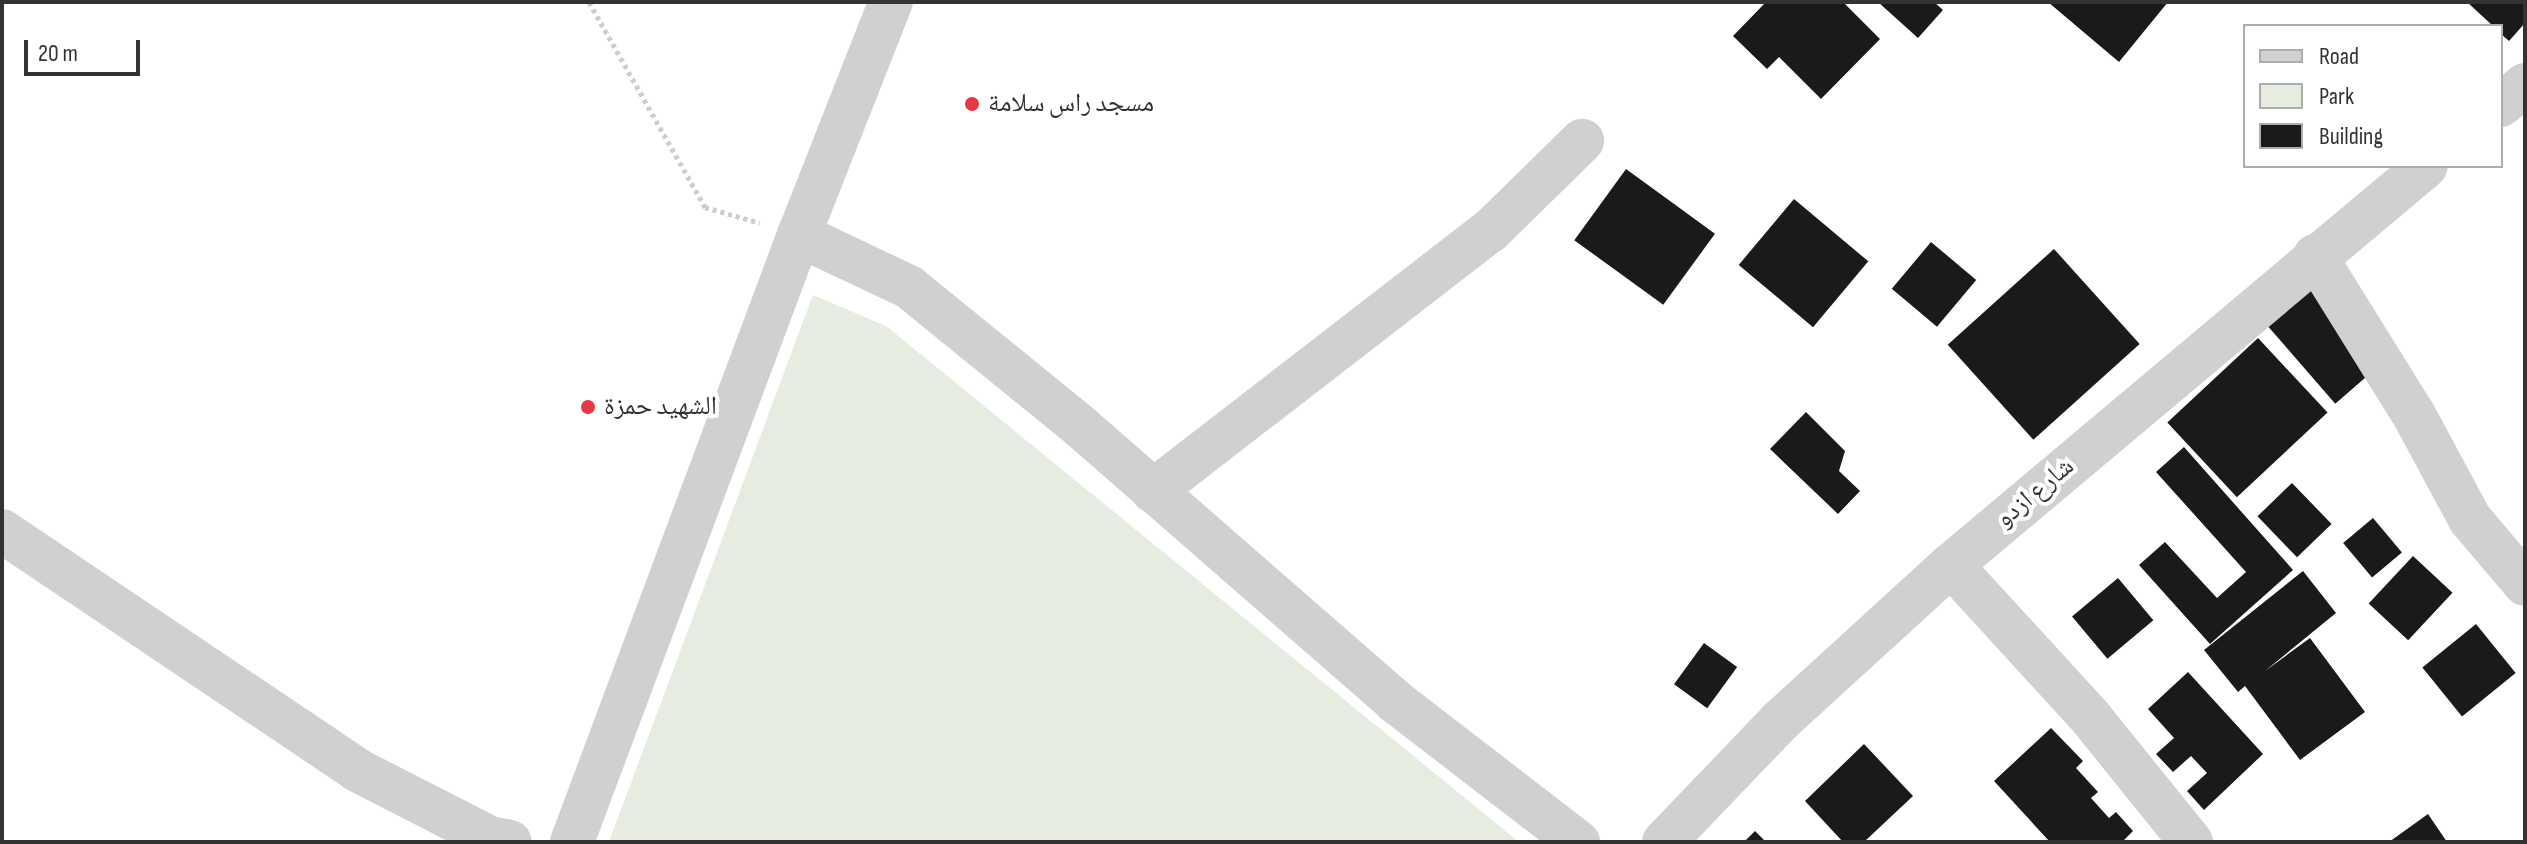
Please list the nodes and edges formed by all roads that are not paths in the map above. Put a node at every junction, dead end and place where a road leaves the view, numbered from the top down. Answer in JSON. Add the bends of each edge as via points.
{"nodes":[{"id":1,"x":891,"y":2,"type":"edge"},
{"id":2,"x":2525,"y":85,"type":"edge"},
{"id":3,"x":2503,"y":103,"type":"edge"},
{"id":4,"x":1582,"y":141,"type":"dead end"},
{"id":5,"x":2424,"y":168,"type":"edge"},
{"id":6,"x":799,"y":235,"type":"junction"},
{"id":7,"x":2315,"y":256,"type":"junction"},
{"id":8,"x":1153,"y":491,"type":"junction"},
{"id":9,"x":2,"y":531,"type":"edge"},
{"id":10,"x":1951,"y":565,"type":"junction"},
{"id":11,"x":2525,"y":584,"type":"edge"},
{"id":12,"x":510,"y":842,"type":"edge"},
{"id":13,"x":572,"y":842,"type":"edge"},
{"id":14,"x":1578,"y":842,"type":"edge"},
{"id":15,"x":1664,"y":842,"type":"edge"},
{"id":16,"x":2191,"y":842,"type":"edge"}],
"edges":[{"from":1,"to":6,"type":"street"},
{"from":2,"to":3,"type":"street"},
{"from":4,"to":8,"type":"street","via":[[1490,231]]},
{"from":5,"to":7,"type":"street","name":"شارع ازدو"},
{"from":6,"to":8,"type":"street","via":[[909,287]]},
{"from":6,"to":13,"type":"street"},
{"from":7,"to":10,"type":"street","name":"شارع ازدو"},
{"from":7,"to":11,"type":"street","via":[[2414,415],[2470,519]]},
{"from":8,"to":14,"type":"street","via":[[1396,702]]},
{"from":9,"to":12,"type":"street","via":[[357,770],[490,838]]},
{"from":10,"to":15,"type":"street","name":"شارع ازدو","via":[[1780,721]]},
{"from":10,"to":16,"type":"street","via":[[2091,718]]}]}
